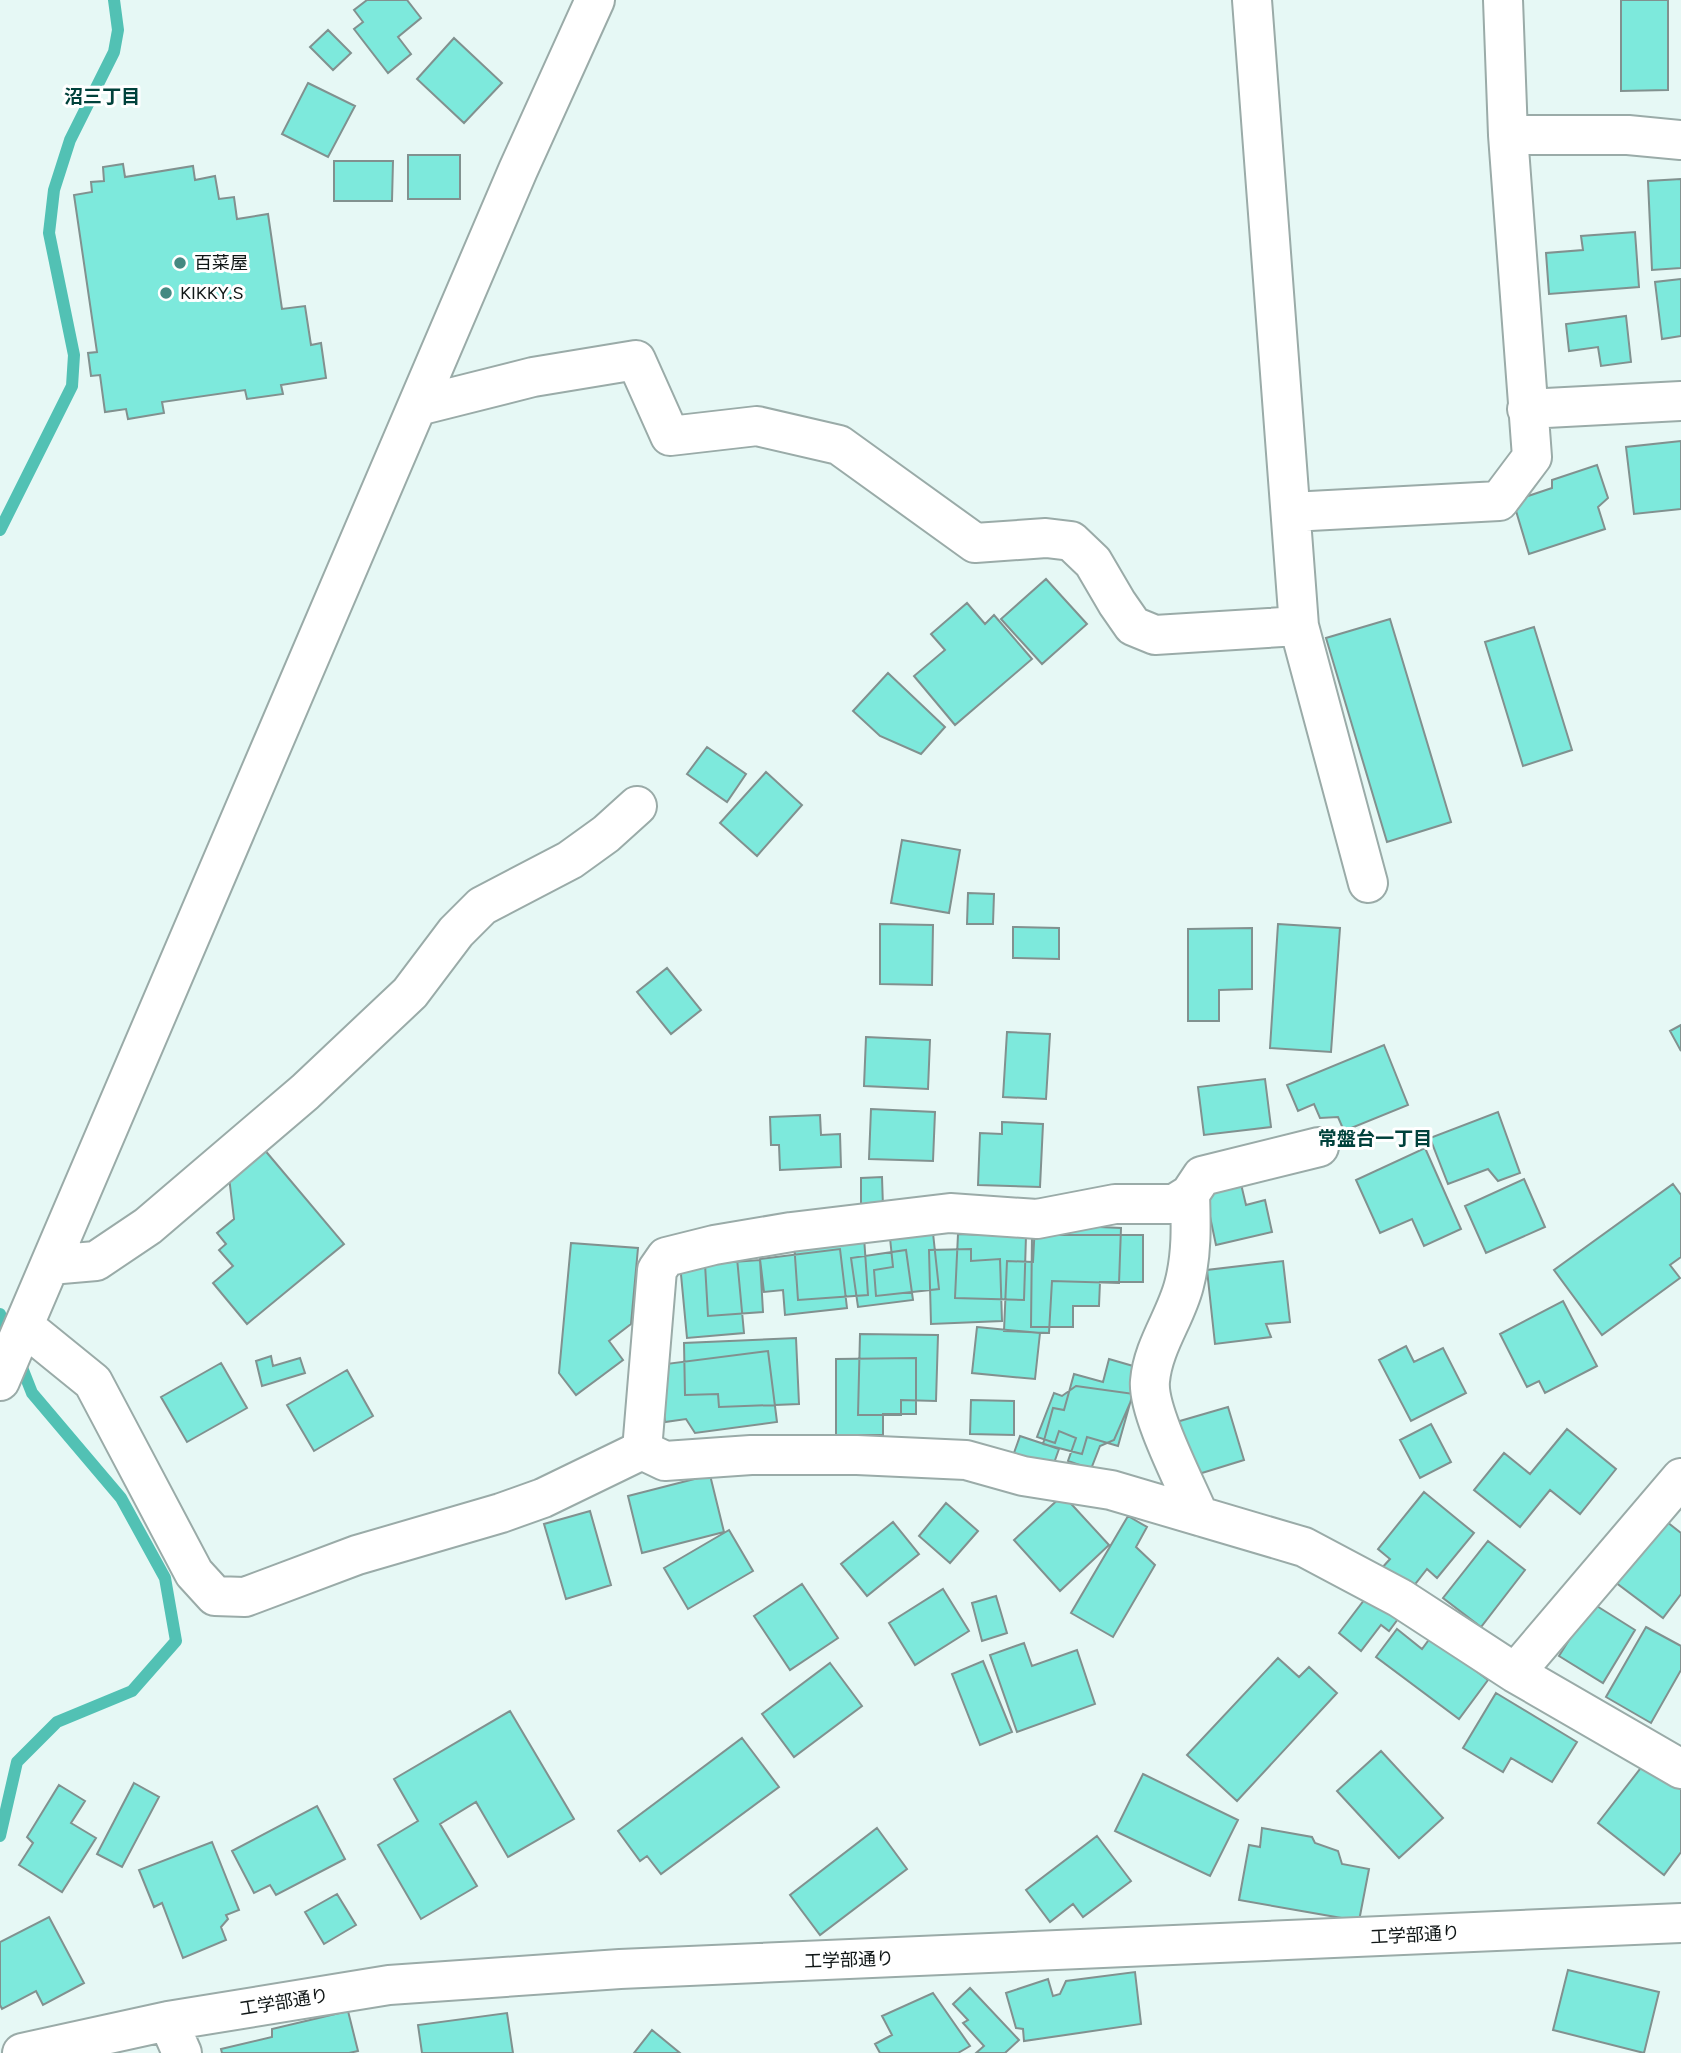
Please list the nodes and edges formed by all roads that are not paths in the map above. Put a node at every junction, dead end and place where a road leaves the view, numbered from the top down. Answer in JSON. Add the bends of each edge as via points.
{"nodes":[{"id":1,"x":595,"y":0,"type":"edge"},
{"id":2,"x":1252,"y":0,"type":"edge"},
{"id":3,"x":1503,"y":0,"type":"edge"},
{"id":4,"x":1508,"y":135,"type":"junction"},
{"id":5,"x":1681,"y":140,"type":"edge"},
{"id":6,"x":1681,"y":401,"type":"edge"},
{"id":7,"x":418,"y":406,"type":"junction"},
{"id":8,"x":1527,"y":409,"type":"junction"},
{"id":9,"x":1291,"y":512,"type":"junction"},
{"id":10,"x":1299,"y":626,"type":"junction"},
{"id":11,"x":637,"y":806,"type":"dead end"},
{"id":12,"x":1368,"y":883,"type":"dead end"},
{"id":13,"x":1319,"y":1147,"type":"dead end"},
{"id":14,"x":1190,"y":1194,"type":"junction"},
{"id":15,"x":50,"y":1265,"type":"junction"},
{"id":16,"x":24,"y":1326,"type":"junction"},
{"id":17,"x":0,"y":1381,"type":"edge"},
{"id":18,"x":642,"y":1450,"type":"junction"},
{"id":19,"x":1681,"y":1478,"type":"edge"},
{"id":20,"x":1199,"y":1516,"type":"junction"},
{"id":21,"x":1515,"y":1673,"type":"junction"},
{"id":22,"x":1681,"y":1769,"type":"edge"},
{"id":23,"x":1681,"y":1923,"type":"edge"},
{"id":24,"x":175,"y":2037,"type":"edge"},
{"id":25,"x":22,"y":2053,"type":"edge"}],
"edges":[{"from":1,"to":7,"type":"street"},
{"from":2,"to":9,"type":"street"},
{"from":3,"to":4,"type":"street"},
{"from":4,"to":5,"type":"street"},
{"from":4,"to":8,"type":"street"},
{"from":6,"to":8,"type":"street"},
{"from":7,"to":10,"type":"street","via":[[533,377],[636,360],[670,436],[757,426],[839,445],[975,543],[1046,538],[1071,541],[1093,562],[1133,626],[1155,635]]},
{"from":7,"to":15,"type":"street"},
{"from":8,"to":9,"type":"street","via":[[1532,457],[1500,501]]},
{"from":9,"to":10,"type":"street"},
{"from":10,"to":12,"type":"street"},
{"from":11,"to":15,"type":"street","via":[[570,860],[482,906],[410,993],[305,1092],[148,1226],[96,1261]]},
{"from":13,"to":14,"type":"street","via":[[1202,1176]]},
{"from":14,"to":18,"type":"street","via":[[1174,1204],[1115,1204],[1037,1219],[936,1214],[791,1232],[666,1257],[657,1270]]},
{"from":14,"to":20,"type":"street","via":[[1191,1248],[1184,1287],[1149,1382],[1154,1411]]},
{"from":15,"to":16,"type":"street"},
{"from":16,"to":17,"type":"street"},
{"from":16,"to":18,"type":"street","via":[[93,1382],[194,1573],[215,1596],[245,1597],[357,1555],[501,1513]]},
{"from":18,"to":20,"type":"street","via":[[665,1461],[751,1455],[966,1460],[1023,1476],[1111,1490]]},
{"from":19,"to":21,"type":"street"},
{"from":20,"to":21,"type":"street","via":[[1304,1547],[1400,1598]]},
{"from":21,"to":22,"type":"street"},
{"from":23,"to":24,"type":"street","name":"工学部通り","via":[[620,1969],[389,1985]]},
{"from":24,"to":25,"type":"street","name":"工学部通り"}]}
